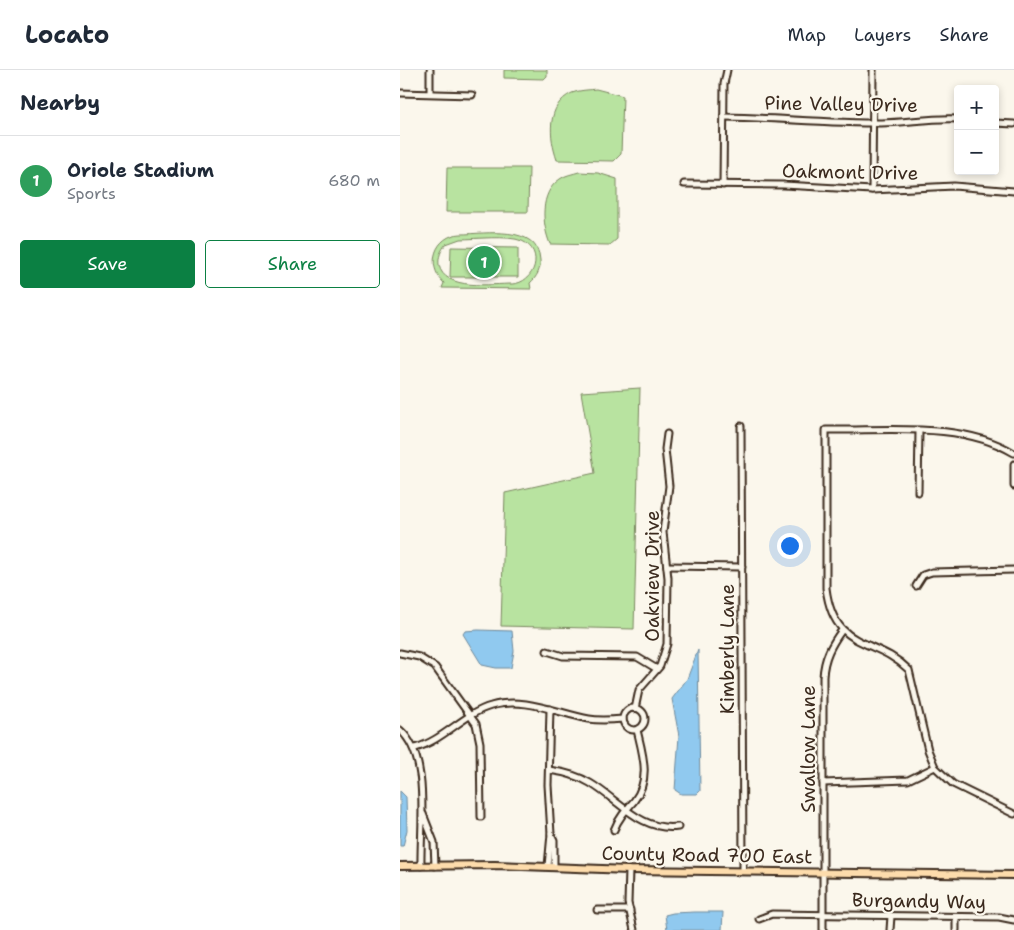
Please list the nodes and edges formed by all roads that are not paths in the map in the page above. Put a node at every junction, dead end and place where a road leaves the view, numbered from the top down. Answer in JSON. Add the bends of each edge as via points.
{"nodes":[{"id":1,"x":430,"y":70,"type":"edge"},
{"id":2,"x":727,"y":70,"type":"edge"},
{"id":3,"x":874,"y":70,"type":"edge"},
{"id":4,"x":400,"y":93,"type":"edge"},
{"id":5,"x":430,"y":94,"type":"junction"},
{"id":6,"x":472,"y":95,"type":"dead end"},
{"id":7,"x":724,"y":118,"type":"junction"},
{"id":8,"x":954,"y":119,"type":"edge"},
{"id":9,"x":873,"y":123,"type":"junction"},
{"id":10,"x":999,"y":123,"type":"edge"},
{"id":11,"x":1014,"y":124,"type":"edge"},
{"id":12,"x":684,"y":184,"type":"dead end"},
{"id":13,"x":723,"y":185,"type":"junction"},
{"id":14,"x":872,"y":190,"type":"junction"},
{"id":15,"x":1014,"y":191,"type":"edge"},
{"id":16,"x":741,"y":426,"type":"dead end"},
{"id":17,"x":919,"y":431,"type":"junction"},
{"id":18,"x":666,"y":434,"type":"dead end"},
{"id":19,"x":1014,"y":453,"type":"edge"},
{"id":20,"x":1014,"y":464,"type":"edge"},
{"id":21,"x":1014,"y":486,"type":"edge"},
{"id":22,"x":918,"y":492,"type":"dead end"},
{"id":23,"x":667,"y":566,"type":"junction"},
{"id":24,"x":742,"y":567,"type":"junction"},
{"id":25,"x":1014,"y":570,"type":"edge"},
{"id":26,"x":916,"y":586,"type":"dead end"},
{"id":27,"x":842,"y":630,"type":"junction"},
{"id":28,"x":547,"y":651,"type":"dead end"},
{"id":29,"x":400,"y":654,"type":"edge"},
{"id":30,"x":657,"y":669,"type":"junction"},
{"id":31,"x":550,"y":709,"type":"junction"},
{"id":32,"x":635,"y":709,"type":"junction"},
{"id":33,"x":471,"y":716,"type":"junction"},
{"id":34,"x":623,"y":719,"type":"junction"},
{"id":35,"x":400,"y":730,"type":"edge"},
{"id":36,"x":637,"y":730,"type":"junction"},
{"id":37,"x":414,"y":748,"type":"junction"},
{"id":38,"x":935,"y":766,"type":"junction"},
{"id":39,"x":549,"y":770,"type":"junction"},
{"id":40,"x":823,"y":783,"type":"junction"},
{"id":41,"x":627,"y":810,"type":"junction"},
{"id":42,"x":422,"y":812,"type":"junction"},
{"id":43,"x":1014,"y":814,"type":"edge"},
{"id":44,"x":481,"y":817,"type":"dead end"},
{"id":45,"x":678,"y":827,"type":"dead end"},
{"id":46,"x":614,"y":830,"type":"dead end"},
{"id":47,"x":400,"y":866,"type":"edge"},
{"id":48,"x":421,"y":866,"type":"junction"},
{"id":49,"x":435,"y":866,"type":"junction"},
{"id":50,"x":551,"y":866,"type":"junction"},
{"id":51,"x":628,"y":870,"type":"junction"},
{"id":52,"x":744,"y":871,"type":"junction"},
{"id":53,"x":824,"y":873,"type":"junction"},
{"id":54,"x":1014,"y":875,"type":"edge"},
{"id":55,"x":597,"y":910,"type":"dead end"},
{"id":56,"x":630,"y":910,"type":"junction"},
{"id":57,"x":824,"y":914,"type":"junction"},
{"id":58,"x":891,"y":916,"type":"junction"},
{"id":59,"x":956,"y":917,"type":"junction"},
{"id":60,"x":759,"y":918,"type":"dead end"},
{"id":61,"x":1014,"y":920,"type":"edge"},
{"id":62,"x":634,"y":930,"type":"edge"},
{"id":63,"x":823,"y":930,"type":"edge"},
{"id":64,"x":890,"y":930,"type":"edge"},
{"id":65,"x":956,"y":930,"type":"edge"}],
"edges":[{"from":1,"to":5,"type":"street"},
{"from":2,"to":7,"type":"street"},
{"from":3,"to":9,"type":"street"},
{"from":4,"to":5,"type":"street"},
{"from":5,"to":6,"type":"street"},
{"from":7,"to":9,"type":"street","name":"Pine Valley Drive"},
{"from":7,"to":13,"type":"street"},
{"from":8,"to":9,"type":"street","name":"Pine Valley Drive"},
{"from":9,"to":14,"type":"street"},
{"from":10,"to":11,"type":"street"},
{"from":12,"to":13,"type":"street","name":"Oakmont Drive"},
{"from":13,"to":14,"type":"street","name":"Oakmont Drive"},
{"from":14,"to":15,"type":"street","name":"Oakmont Drive","via":[[954,186]]},
{"from":16,"to":24,"type":"street","name":"Kimberly Lane"},
{"from":17,"to":19,"type":"street","via":[[976,435]]},
{"from":17,"to":22,"type":"street"},
{"from":17,"to":27,"type":"street","via":[[826,430],[826,588],[828,601]]},
{"from":18,"to":23,"type":"street","name":"Oakview Drive","via":[[664,446],[669,486],[663,532]]},
{"from":20,"to":21,"type":"street"},
{"from":23,"to":24,"type":"street"},
{"from":23,"to":30,"type":"street","name":"Oakview Drive","via":[[667,644],[663,661]]},
{"from":24,"to":52,"type":"street","name":"Kimberly Lane"},
{"from":25,"to":26,"type":"street","via":[[932,572],[924,575]]},
{"from":27,"to":38,"type":"street","via":[[909,670],[928,750]]},
{"from":27,"to":40,"type":"street","name":"Swallow Lane","via":[[831,645],[824,669]]},
{"from":28,"to":30,"type":"street","via":[[563,656],[637,657]]},
{"from":29,"to":33,"type":"street","via":[[419,657],[435,667]]},
{"from":30,"to":32,"type":"street","name":"Oakview Drive","via":[[639,690]]},
{"from":31,"to":33,"type":"street","via":[[501,704]]},
{"from":31,"to":34,"type":"street","via":[[591,719]]},
{"from":31,"to":39,"type":"street"},
{"from":32,"to":34,"type":"street","via":[[628,710]]},
{"from":32,"to":36,"type":"street","via":[[645,718],[643,726]]},
{"from":33,"to":37,"type":"street","via":[[435,740]]},
{"from":33,"to":44,"type":"street","via":[[480,743]]},
{"from":34,"to":36,"type":"street","via":[[627,728]]},
{"from":35,"to":37,"type":"street"},
{"from":36,"to":41,"type":"street","via":[[644,780]]},
{"from":37,"to":42,"type":"street"},
{"from":38,"to":40,"type":"street","via":[[908,780]]},
{"from":38,"to":43,"type":"street","via":[[953,784]]},
{"from":39,"to":41,"type":"street","via":[[582,779]]},
{"from":39,"to":50,"type":"street"},
{"from":40,"to":53,"type":"street","name":"Swallow Lane"},
{"from":41,"to":45,"type":"street","via":[[637,819],[655,827]]},
{"from":41,"to":46,"type":"street"},
{"from":42,"to":48,"type":"street"},
{"from":42,"to":49,"type":"street","via":[[434,842]]},
{"from":47,"to":48,"type":"main road","name":"County Road 700 East"},
{"from":48,"to":49,"type":"main road","name":"County Road 700 East"},
{"from":49,"to":50,"type":"main road","name":"County Road 700 East"},
{"from":50,"to":51,"type":"main road","name":"County Road 700 East"},
{"from":51,"to":52,"type":"main road","name":"County Road 700 East"},
{"from":51,"to":56,"type":"street"},
{"from":52,"to":53,"type":"main road","name":"County Road 700 East"},
{"from":53,"to":54,"type":"main road","name":"County Road 700 East"},
{"from":53,"to":57,"type":"street","name":"Swallow Lane"},
{"from":55,"to":56,"type":"street"},
{"from":56,"to":62,"type":"street"},
{"from":57,"to":58,"type":"street","name":"Burgandy Way"},
{"from":57,"to":60,"type":"street","name":"Burgandy Way","via":[[772,914]]},
{"from":57,"to":63,"type":"street","name":"Swallow Lane"},
{"from":58,"to":59,"type":"street","name":"Burgandy Way"},
{"from":58,"to":64,"type":"street"},
{"from":59,"to":61,"type":"street","name":"Burgandy Way"},
{"from":59,"to":65,"type":"street"}]}
